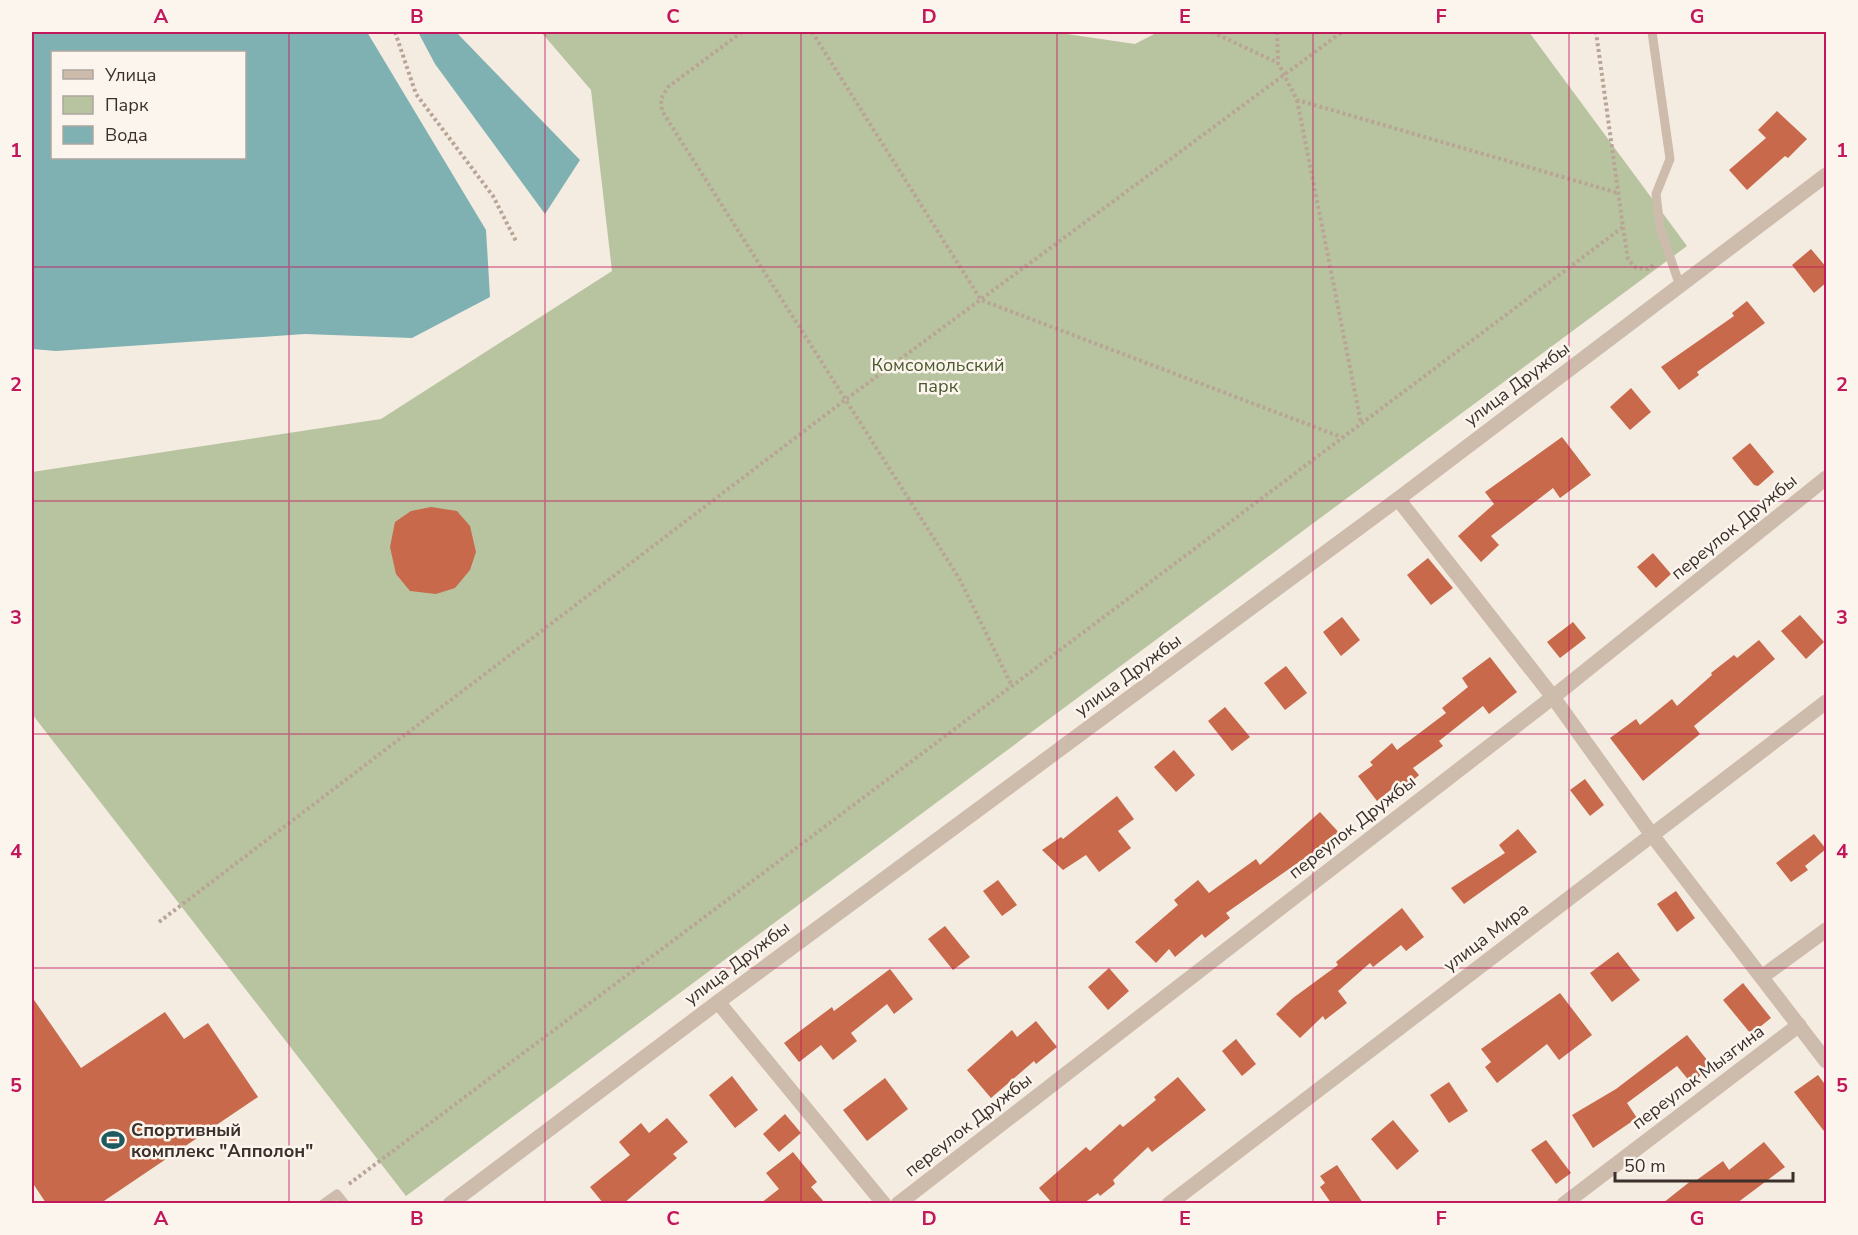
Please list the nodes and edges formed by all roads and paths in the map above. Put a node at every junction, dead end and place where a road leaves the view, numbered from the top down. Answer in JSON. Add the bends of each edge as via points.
{"nodes":[{"id":1,"x":395,"y":32,"type":"edge"},
{"id":2,"x":742,"y":32,"type":"edge"},
{"id":3,"x":812,"y":32,"type":"edge"},
{"id":4,"x":1212,"y":32,"type":"edge"},
{"id":5,"x":1277,"y":32,"type":"edge"},
{"id":6,"x":1342,"y":32,"type":"edge"},
{"id":7,"x":1596,"y":32,"type":"edge"},
{"id":8,"x":1652,"y":32,"type":"edge"},
{"id":9,"x":1278,"y":63,"type":"junction"},
{"id":10,"x":1282,"y":76,"type":"junction"},
{"id":11,"x":1297,"y":100,"type":"junction"},
{"id":12,"x":1827,"y":175,"type":"edge"},
{"id":13,"x":1618,"y":193,"type":"junction"},
{"id":14,"x":1623,"y":227,"type":"junction"},
{"id":15,"x":517,"y":243,"type":"dead end"},
{"id":16,"x":1669,"y":253,"type":"junction"},
{"id":17,"x":1680,"y":286,"type":"junction"},
{"id":18,"x":981,"y":300,"type":"junction"},
{"id":19,"x":845,"y":400,"type":"junction"},
{"id":20,"x":1361,"y":423,"type":"junction"},
{"id":21,"x":1342,"y":438,"type":"junction"},
{"id":22,"x":1827,"y":478,"type":"edge"},
{"id":23,"x":1398,"y":499,"type":"junction"},
{"id":24,"x":1012,"y":686,"type":"junction"},
{"id":25,"x":1552,"y":697,"type":"junction"},
{"id":26,"x":1827,"y":702,"type":"edge"},
{"id":27,"x":1652,"y":835,"type":"junction"},
{"id":28,"x":159,"y":922,"type":"dead end"},
{"id":29,"x":1827,"y":930,"type":"edge"},
{"id":30,"x":1763,"y":976,"type":"junction"},
{"id":31,"x":718,"y":1002,"type":"junction"},
{"id":32,"x":1799,"y":1025,"type":"junction"},
{"id":33,"x":1827,"y":1061,"type":"edge"},
{"id":34,"x":337,"y":1194,"type":"junction"},
{"id":35,"x":323,"y":1203,"type":"edge"},
{"id":36,"x":345,"y":1203,"type":"edge"},
{"id":37,"x":450,"y":1203,"type":"edge"},
{"id":38,"x":884,"y":1203,"type":"edge"},
{"id":39,"x":898,"y":1203,"type":"edge"},
{"id":40,"x":1169,"y":1203,"type":"edge"},
{"id":41,"x":1564,"y":1203,"type":"edge"}],
"edges":[{"from":1,"to":15,"type":"path","via":[[416,94],[493,196]]},
{"from":2,"to":19,"type":"path","via":[[668,87],[661,99],[662,111]]},
{"from":3,"to":18,"type":"path"},
{"from":4,"to":9,"type":"path"},
{"from":5,"to":9,"type":"path"},
{"from":6,"to":10,"type":"path"},
{"from":7,"to":13,"type":"path"},
{"from":8,"to":16,"type":"lane","via":[[1670,159],[1656,194],[1660,228]]},
{"from":9,"to":10,"type":"path"},
{"from":10,"to":11,"type":"path"},
{"from":10,"to":18,"type":"path"},
{"from":11,"to":13,"type":"path"},
{"from":11,"to":20,"type":"path"},
{"from":12,"to":17,"type":"street","name":"улица Дружбы"},
{"from":13,"to":14,"type":"path"},
{"from":14,"to":16,"type":"path","via":[[1628,259],[1636,268],[1648,269]]},
{"from":14,"to":20,"type":"path"},
{"from":16,"to":17,"type":"lane"},
{"from":17,"to":23,"type":"street","name":"улица Дружбы"},
{"from":18,"to":19,"type":"path"},
{"from":18,"to":21,"type":"path"},
{"from":19,"to":24,"type":"path","via":[[959,578]]},
{"from":19,"to":28,"type":"path"},
{"from":20,"to":21,"type":"path"},
{"from":21,"to":24,"type":"path"},
{"from":22,"to":25,"type":"street","name":"переулок Дружбы"},
{"from":23,"to":25,"type":"street"},
{"from":23,"to":31,"type":"street","name":"улица Дружбы"},
{"from":24,"to":34,"type":"path"},
{"from":25,"to":27,"type":"street"},
{"from":25,"to":39,"type":"street","name":"переулок Дружбы"},
{"from":26,"to":27,"type":"street","name":"улица Мира"},
{"from":27,"to":30,"type":"street"},
{"from":27,"to":40,"type":"street","name":"улица Мира"},
{"from":29,"to":30,"type":"street"},
{"from":30,"to":32,"type":"street"},
{"from":31,"to":37,"type":"street","name":"улица Дружбы"},
{"from":31,"to":38,"type":"street"},
{"from":32,"to":33,"type":"street"},
{"from":32,"to":41,"type":"street","name":"переулок Мызгина"},
{"from":34,"to":35,"type":"lane"},
{"from":34,"to":36,"type":"lane"}]}
